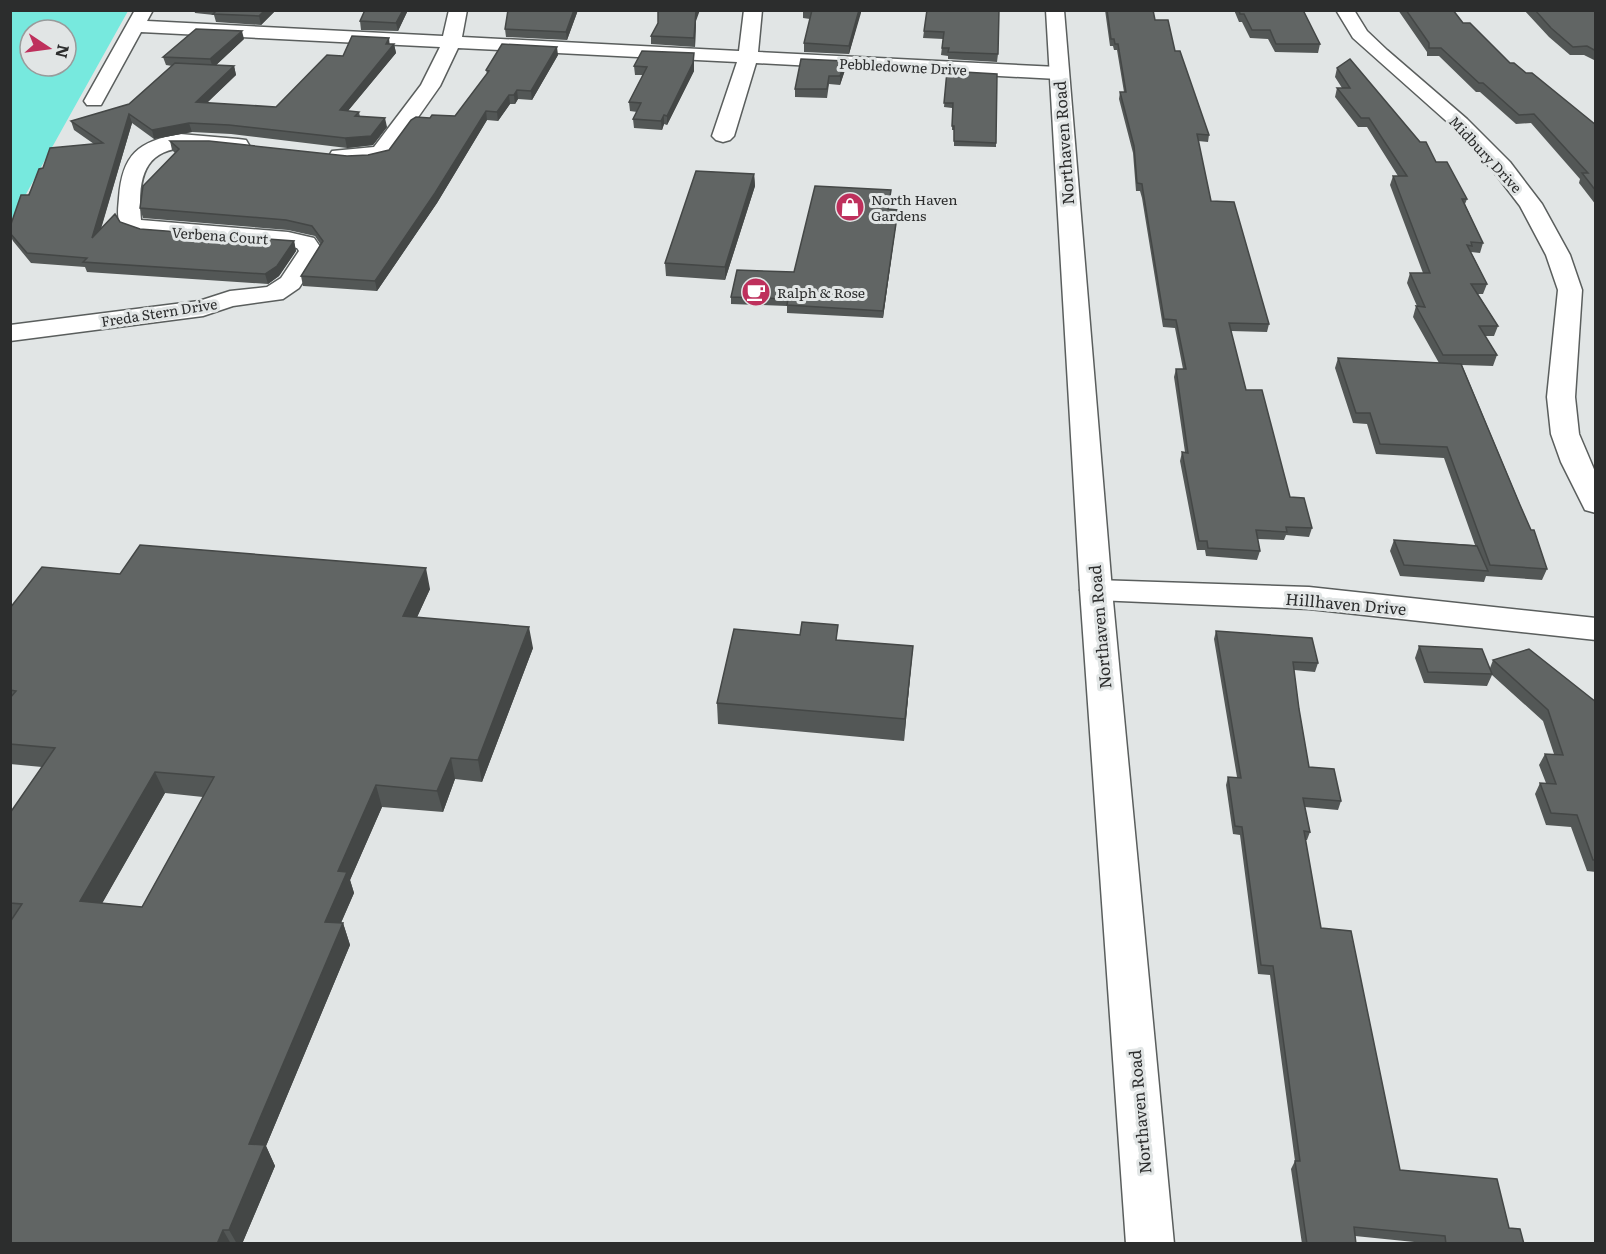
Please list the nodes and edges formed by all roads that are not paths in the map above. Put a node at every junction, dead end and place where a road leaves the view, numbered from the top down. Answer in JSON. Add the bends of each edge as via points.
{"nodes":[{"id":1,"x":458,"y":10,"type":"edge"},
{"id":2,"x":753,"y":10,"type":"edge"},
{"id":3,"x":1055,"y":10,"type":"edge"},
{"id":4,"x":1345,"y":10,"type":"edge"},
{"id":5,"x":140,"y":18,"type":"edge"},
{"id":6,"x":451,"y":43,"type":"junction"},
{"id":7,"x":749,"y":58,"type":"junction"},
{"id":8,"x":1058,"y":73,"type":"junction"},
{"id":9,"x":94,"y":101,"type":"dead end"},
{"id":10,"x":723,"y":136,"type":"dead end"},
{"id":11,"x":258,"y":147,"type":"edge"},
{"id":12,"x":315,"y":153,"type":"edge"},
{"id":13,"x":230,"y":300,"type":"junction"},
{"id":14,"x":10,"y":322,"type":"edge"},
{"id":15,"x":10,"y":333,"type":"edge"},
{"id":16,"x":1596,"y":504,"type":"edge"},
{"id":17,"x":1096,"y":590,"type":"junction"},
{"id":18,"x":1596,"y":629,"type":"edge"},
{"id":19,"x":1150,"y":1244,"type":"edge"}],
"edges":[{"from":1,"to":6,"type":"street"},
{"from":2,"to":7,"type":"street"},
{"from":3,"to":8,"type":"street","name":"Northaven Road"},
{"from":4,"to":16,"type":"street","name":"Midbury Drive","via":[[1360,34],[1461,123],[1502,167],[1531,204],[1558,255],[1570,290],[1561,397],[1565,434]]},
{"from":5,"to":6,"type":"street","name":"Pebbledowne Drive"},
{"from":5,"to":9,"type":"street"},
{"from":6,"to":7,"type":"street","name":"Pebbledowne Drive"},
{"from":6,"to":12,"type":"street","via":[[430,86],[382,152],[349,157]]},
{"from":7,"to":8,"type":"street","name":"Pebbledowne Drive"},
{"from":7,"to":10,"type":"street"},
{"from":8,"to":17,"type":"street","name":"Northaven Road"},
{"from":11,"to":13,"type":"street","name":"Verbena Court","via":[[170,142],[148,152],[135,168],[129,219],[132,225],[143,229],[288,239],[311,247],[295,277],[274,294]]},
{"from":13,"to":14,"type":"street","name":"Freda Stern Drive","via":[[205,297]]},
{"from":13,"to":15,"type":"street","name":"Freda Stern Drive","via":[[203,308]]},
{"from":17,"to":18,"type":"street","name":"Hillhaven Drive","via":[[1310,598]]},
{"from":17,"to":19,"type":"street","name":"Northaven Road"}]}
